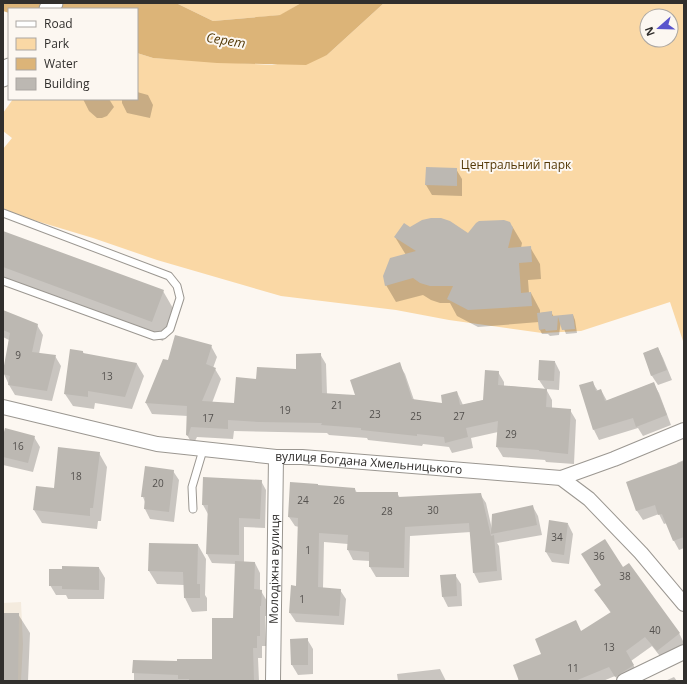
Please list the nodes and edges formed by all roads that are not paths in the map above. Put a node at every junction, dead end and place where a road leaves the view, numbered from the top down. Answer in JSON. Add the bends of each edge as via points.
{"nodes":[{"id":1,"x":3,"y":213,"type":"edge"},
{"id":2,"x":3,"y":281,"type":"edge"},
{"id":3,"x":3,"y":407,"type":"edge"},
{"id":4,"x":684,"y":430,"type":"edge"},
{"id":5,"x":203,"y":450,"type":"junction"},
{"id":6,"x":276,"y":457,"type":"junction"},
{"id":7,"x":561,"y":478,"type":"junction"},
{"id":8,"x":193,"y":509,"type":"dead end"},
{"id":9,"x":684,"y":604,"type":"edge"},
{"id":10,"x":684,"y":652,"type":"edge"},
{"id":11,"x":273,"y":681,"type":"edge"},
{"id":12,"x":624,"y":681,"type":"edge"}],
"edges":[{"from":1,"to":2,"type":"lane","via":[[169,276],[177,286],[180,298],[170,329],[163,335],[154,336]]},
{"from":3,"to":5,"type":"street","name":"вулиця Богдана Хмельницького","via":[[158,444]]},
{"from":4,"to":7,"type":"street","via":[[614,460]]},
{"from":5,"to":6,"type":"street","name":"вулиця Богдана Хмельницького"},
{"from":5,"to":8,"type":"lane","via":[[192,487]]},
{"from":6,"to":7,"type":"street","name":"вулиця Богдана Хмельницького"},
{"from":6,"to":11,"type":"street","name":"Молодіжна вулиця"},
{"from":7,"to":9,"type":"street","via":[[590,499]]},
{"from":10,"to":12,"type":"street"}]}
